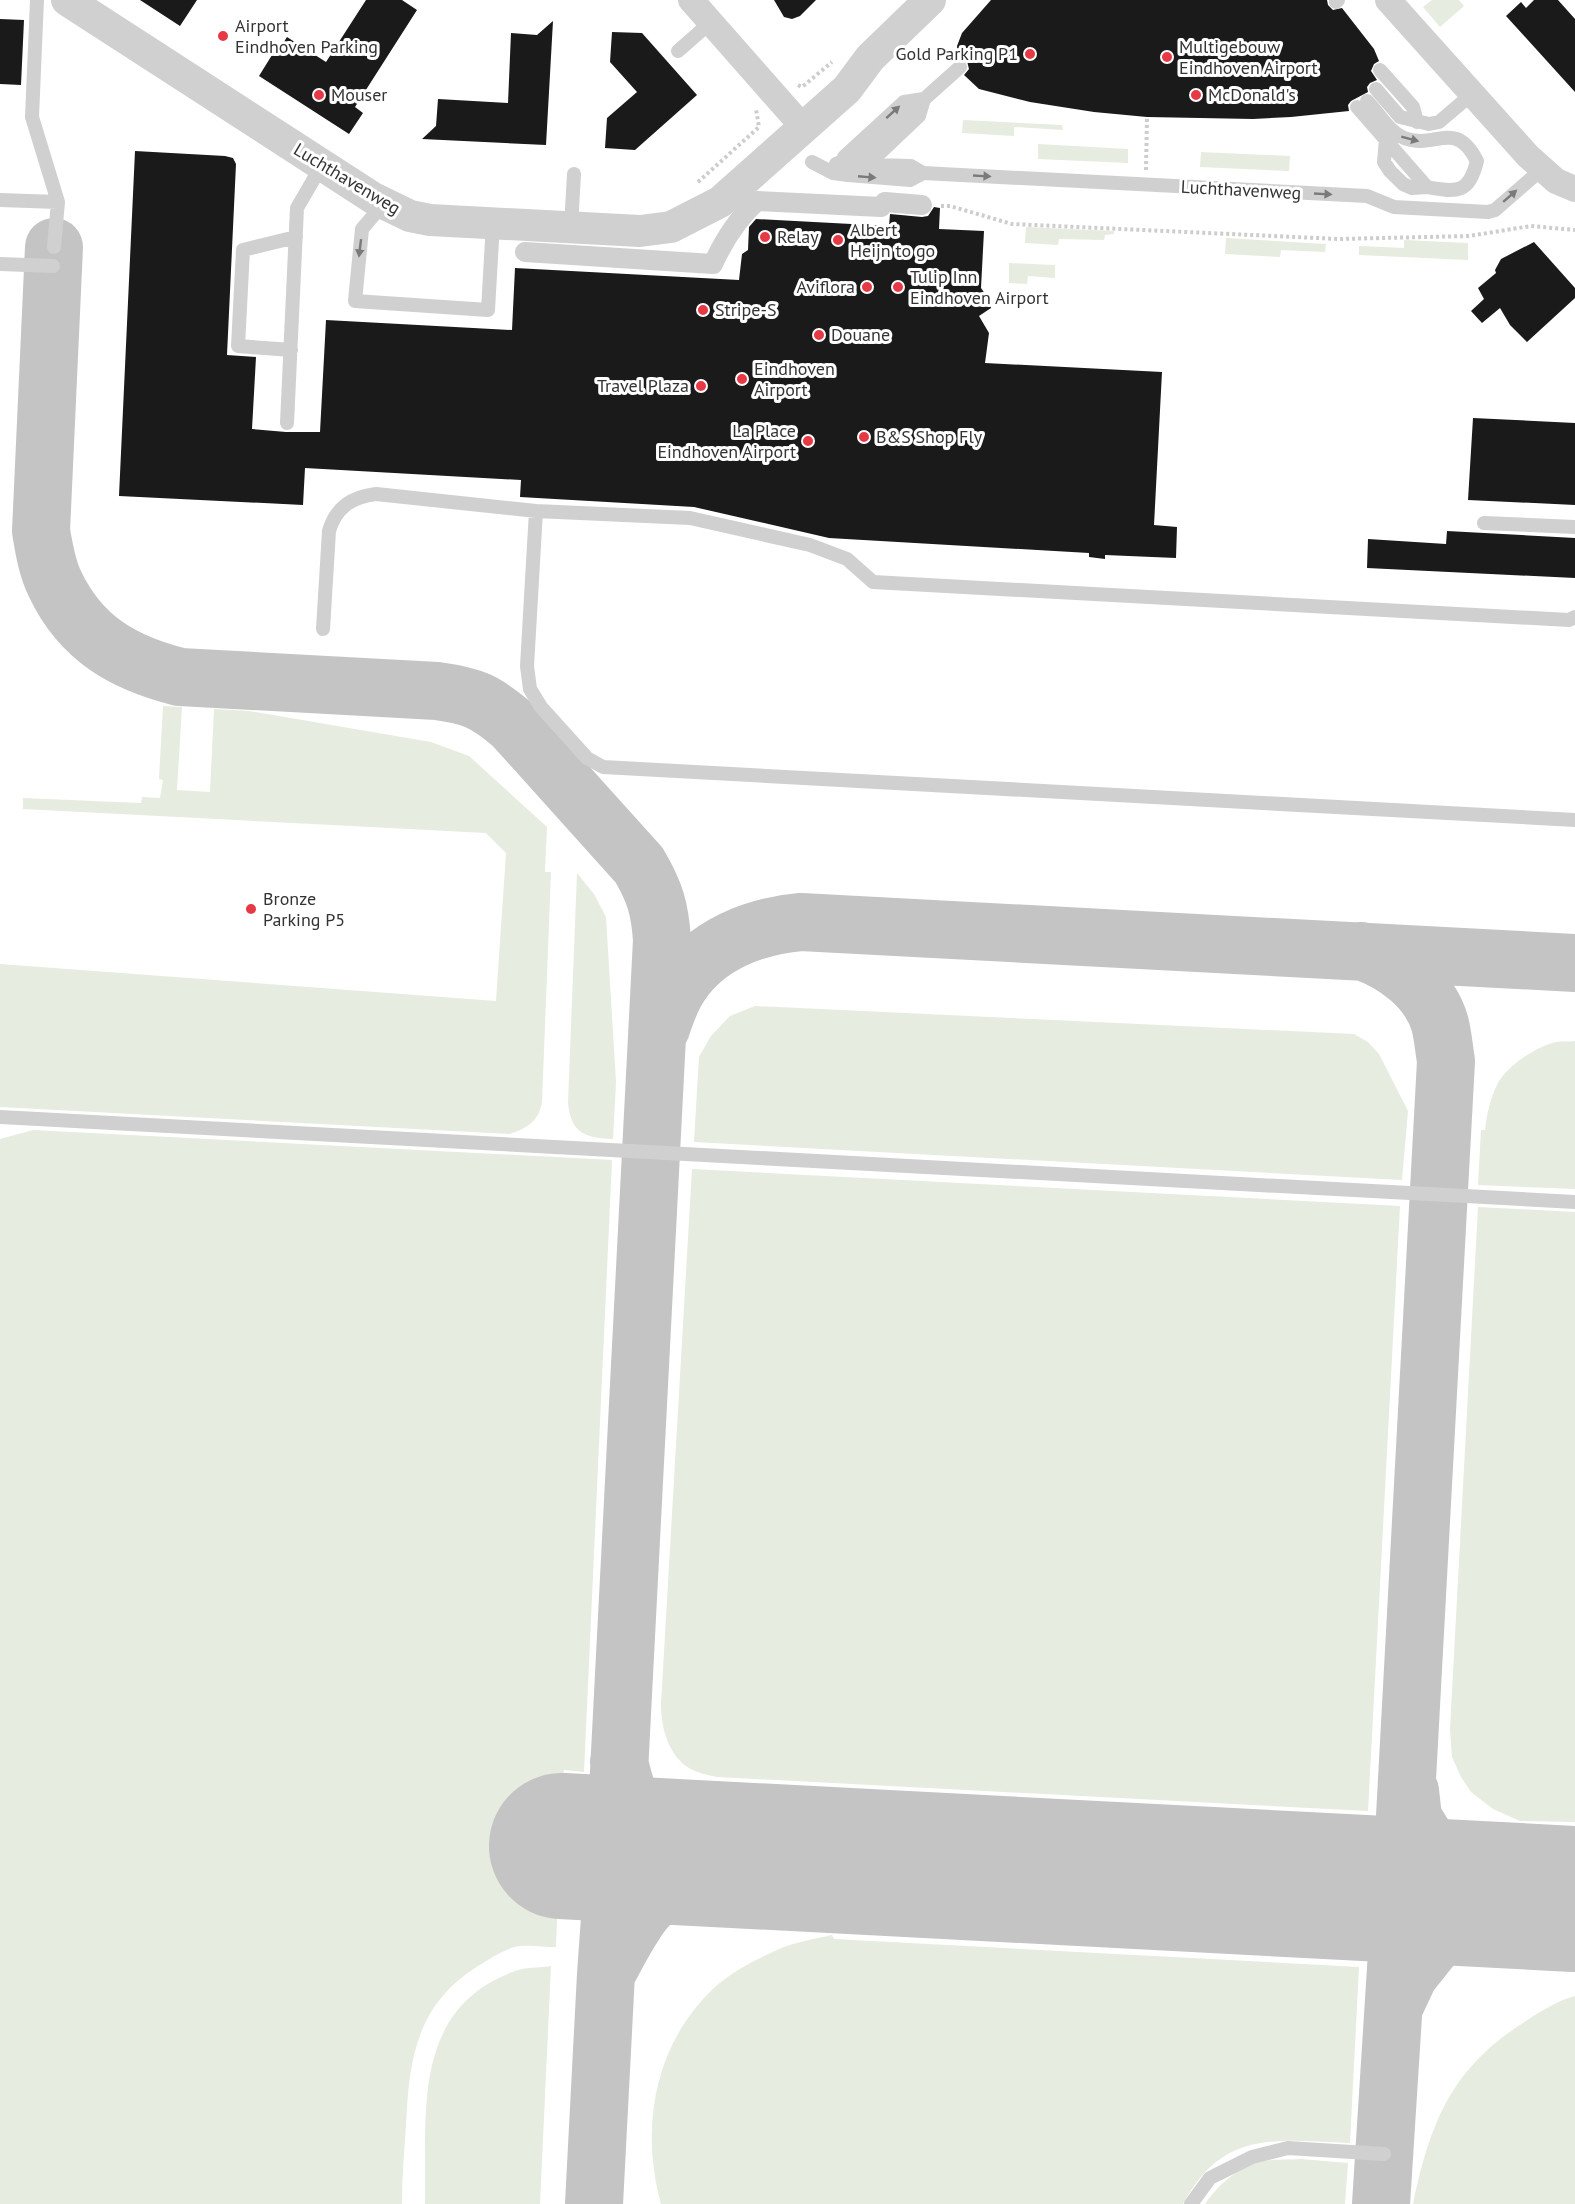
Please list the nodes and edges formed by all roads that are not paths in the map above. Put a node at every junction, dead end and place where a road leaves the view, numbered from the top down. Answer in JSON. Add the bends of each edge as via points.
{"nodes":[{"id":1,"x":37,"y":0,"type":"edge"},
{"id":2,"x":67,"y":0,"type":"edge"},
{"id":3,"x":691,"y":0,"type":"edge"},
{"id":4,"x":930,"y":0,"type":"edge"},
{"id":5,"x":1388,"y":0,"type":"edge"},
{"id":6,"x":711,"y":22,"type":"junction"},
{"id":7,"x":678,"y":51,"type":"dead end"},
{"id":8,"x":870,"y":58,"type":"junction"},
{"id":9,"x":960,"y":67,"type":"dead end"},
{"id":10,"x":1380,"y":70,"type":"dead end"},
{"id":11,"x":1376,"y":89,"type":"dead end"},
{"id":12,"x":1472,"y":94,"type":"junction"},
{"id":13,"x":924,"y":99,"type":"junction"},
{"id":14,"x":795,"y":118,"type":"junction"},
{"id":15,"x":1423,"y":123,"type":"junction"},
{"id":16,"x":1436,"y":139,"type":"junction"},
{"id":17,"x":797,"y":156,"type":"junction"},
{"id":18,"x":836,"y":164,"type":"junction"},
{"id":19,"x":322,"y":165,"type":"junction"},
{"id":20,"x":1542,"y":169,"type":"junction"},
{"id":21,"x":923,"y":173,"type":"junction"},
{"id":22,"x":574,"y":174,"type":"dead end"},
{"id":23,"x":1575,"y":189,"type":"edge"},
{"id":24,"x":699,"y":197,"type":"junction"},
{"id":25,"x":0,"y":200,"type":"edge"},
{"id":26,"x":58,"y":202,"type":"junction"},
{"id":27,"x":384,"y":203,"type":"junction"},
{"id":28,"x":922,"y":205,"type":"road end"},
{"id":29,"x":493,"y":223,"type":"junction"},
{"id":30,"x":571,"y":227,"type":"junction"},
{"id":31,"x":296,"y":237,"type":"junction"},
{"id":32,"x":54,"y":247,"type":"dead end"},
{"id":33,"x":525,"y":252,"type":"dead end"},
{"id":34,"x":0,"y":264,"type":"edge"},
{"id":35,"x":53,"y":266,"type":"dead end"},
{"id":36,"x":291,"y":350,"type":"junction"},
{"id":37,"x":287,"y":423,"type":"dead end"},
{"id":38,"x":536,"y":511,"type":"junction"},
{"id":39,"x":1484,"y":523,"type":"dead end"},
{"id":40,"x":1575,"y":526,"type":"edge"},
{"id":41,"x":1575,"y":617,"type":"edge"},
{"id":42,"x":323,"y":629,"type":"dead end"},
{"id":43,"x":1575,"y":820,"type":"edge"},
{"id":44,"x":0,"y":1117,"type":"edge"},
{"id":45,"x":33,"y":1119,"type":"junction"},
{"id":46,"x":0,"y":1127,"type":"edge"},
{"id":47,"x":1575,"y":1202,"type":"edge"},
{"id":48,"x":1384,"y":2154,"type":"dead end"},
{"id":49,"x":1191,"y":2204,"type":"edge"}],
"edges":[{"from":1,"to":26,"type":"lane","via":[[32,117]]},
{"from":2,"to":19,"type":"street","name":"Luchthavenweg"},
{"from":3,"to":6,"type":"street"},
{"from":4,"to":8,"type":"street","name":"Luchthavenweg"},
{"from":5,"to":12,"type":"street"},
{"from":6,"to":7,"type":"lane"},
{"from":6,"to":14,"type":"street"},
{"from":8,"to":14,"type":"street","name":"Luchthavenweg"},
{"from":8,"to":17,"type":"street","name":"Luchthavenweg"},
{"from":9,"to":13,"type":"lane","name":"Luchthavenweg"},
{"from":10,"to":15,"type":"lane"},
{"from":11,"to":15,"type":"lane","via":[[1400,117]]},
{"from":12,"to":15,"type":"lane","via":[[1439,122]]},
{"from":12,"to":20,"type":"street"},
{"from":18,"to":13,"type":"lane","name":"Luchthavenweg","one_way":true,"via":[[903,102]]},
{"from":13,"to":18,"type":"lane","name":"Luchthavenweg","via":[[919,116],[881,152]]},
{"from":14,"to":24,"type":"street","name":"Luchthavenweg","via":[[712,192]]},
{"from":15,"to":16,"type":"lane"},
{"from":16,"to":16,"type":"lane","one_way":true,"via":[[1463,140],[1477,161],[1473,179],[1460,189],[1427,187],[1362,104],[1397,135],[1419,141]]},
{"from":17,"to":18,"type":"lane","name":"Luchthavenweg"},
{"from":17,"to":21,"type":"lane","name":"Luchthavenweg","one_way":true,"via":[[833,172],[864,177],[910,180]]},
{"from":17,"to":24,"type":"street","name":"Luchthavenweg","via":[[720,202]]},
{"from":18,"to":21,"type":"lane","name":"Luchthavenweg","via":[[911,166]]},
{"from":19,"to":27,"type":"street","name":"Luchthavenweg"},
{"from":19,"to":31,"type":"lane","via":[[297,208]]},
{"from":21,"to":20,"type":"lane","name":"Luchthavenweg","one_way":true,"via":[[1367,196],[1394,207],[1488,212]]},
{"from":20,"to":23,"type":"street","via":[[1556,181]]},
{"from":22,"to":30,"type":"lane"},
{"from":24,"to":30,"type":"street","name":"Luchthavenweg","via":[[680,224],[656,230]]},
{"from":25,"to":26,"type":"lane"},
{"from":26,"to":32,"type":"lane"},
{"from":27,"to":29,"type":"street","name":"Luchthavenweg","via":[[421,219]]},
{"from":27,"to":29,"type":"lane","one_way":true,"via":[[362,229],[355,301],[488,309]]},
{"from":28,"to":33,"type":"street","via":[[757,201],[741,215],[713,264]]},
{"from":29,"to":30,"type":"street","name":"Luchthavenweg"},
{"from":31,"to":36,"type":"lane"},
{"from":31,"to":36,"type":"lane","via":[[243,250],[238,346]]},
{"from":34,"to":35,"type":"lane"},
{"from":36,"to":37,"type":"lane"},
{"from":38,"to":41,"type":"lane","via":[[690,518],[810,545],[847,559],[873,582],[1569,620]]},
{"from":38,"to":42,"type":"lane","via":[[376,494],[359,496],[339,509],[333,519]]},
{"from":38,"to":43,"type":"lane","via":[[527,666],[530,689],[587,758],[603,767]]},
{"from":39,"to":40,"type":"lane"},
{"from":44,"to":45,"type":"lane"},
{"from":45,"to":46,"type":"lane"},
{"from":45,"to":47,"type":"lane"},
{"from":48,"to":49,"type":"lane","via":[[1288,2148],[1252,2157],[1210,2178]]}]}
